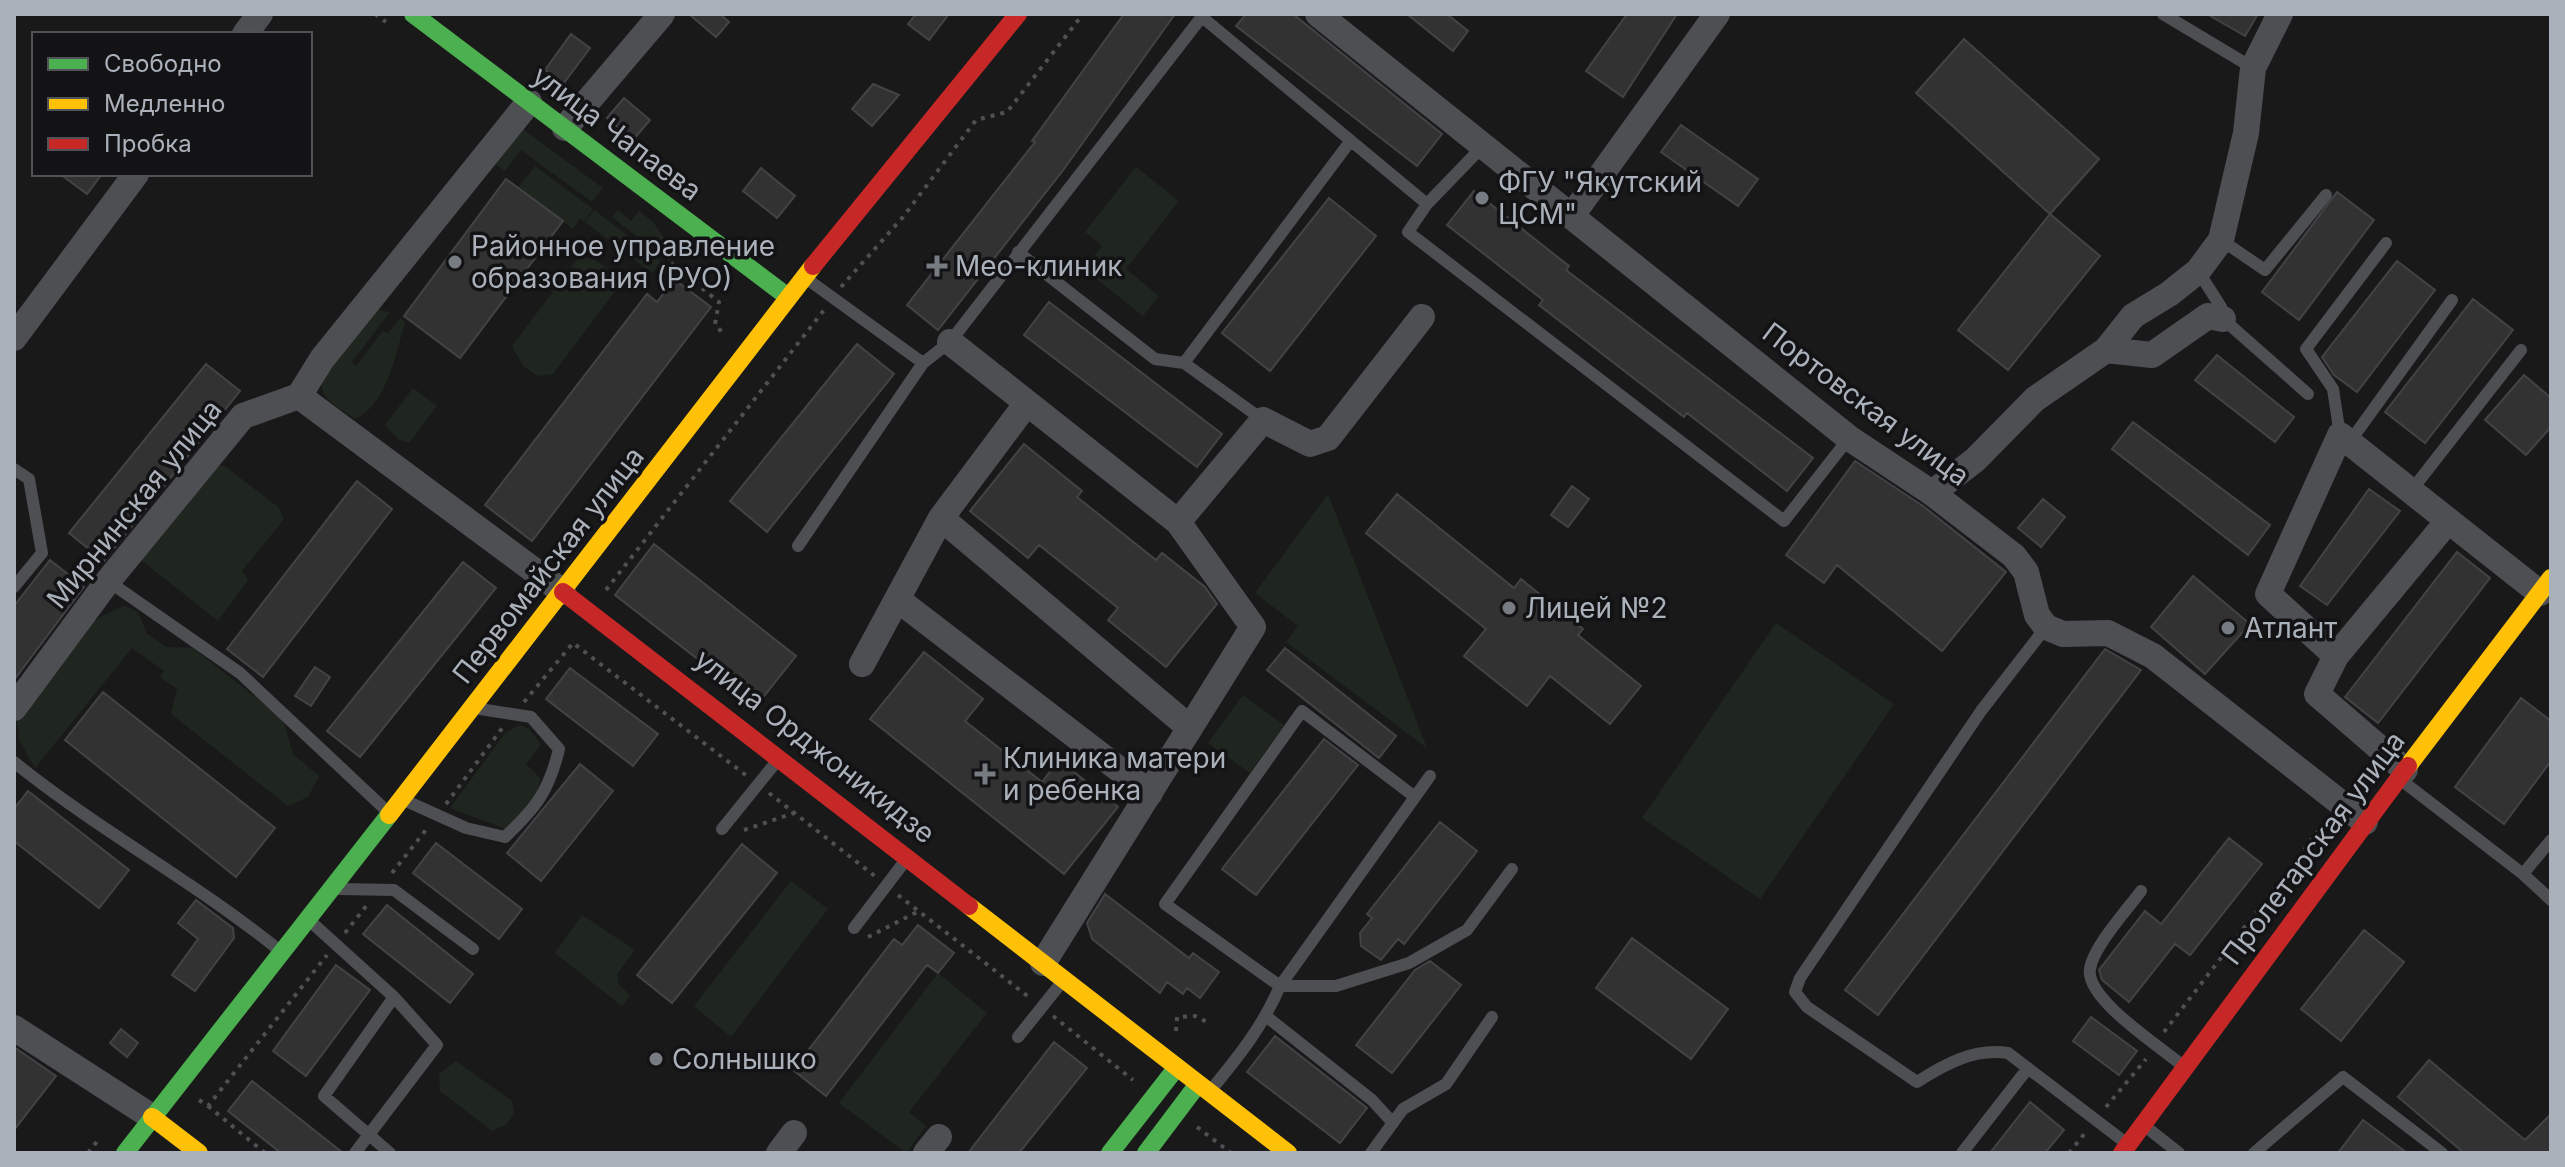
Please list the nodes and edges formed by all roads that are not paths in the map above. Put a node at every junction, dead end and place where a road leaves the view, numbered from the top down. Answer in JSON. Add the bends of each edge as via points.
{"nodes":[{"id":1,"x":260,"y":14,"type":"edge"},
{"id":2,"x":413,"y":14,"type":"edge"},
{"id":3,"x":662,"y":14,"type":"edge"},
{"id":4,"x":1018,"y":14,"type":"edge"},
{"id":5,"x":1318,"y":14,"type":"edge"},
{"id":6,"x":1717,"y":14,"type":"edge"},
{"id":7,"x":2163,"y":14,"type":"edge"},
{"id":8,"x":2280,"y":14,"type":"edge"},
{"id":9,"x":1203,"y":16,"type":"edge"},
{"id":10,"x":246,"y":32,"type":"edge"},
{"id":11,"x":2253,"y":68,"type":"junction"},
{"id":12,"x":529,"y":102,"type":"junction"},
{"id":13,"x":565,"y":128,"type":"junction"},
{"id":14,"x":1349,"y":143,"type":"junction"},
{"id":15,"x":1485,"y":144,"type":"junction"},
{"id":16,"x":135,"y":176,"type":"edge"},
{"id":17,"x":2326,"y":195,"type":"dead end"},
{"id":18,"x":1427,"y":204,"type":"junction"},
{"id":19,"x":1573,"y":214,"type":"junction"},
{"id":20,"x":2221,"y":240,"type":"junction"},
{"id":21,"x":2386,"y":243,"type":"dead end"},
{"id":22,"x":1018,"y":252,"type":"junction"},
{"id":23,"x":2198,"y":271,"type":"junction"},
{"id":24,"x":805,"y":277,"type":"junction"},
{"id":25,"x":788,"y":297,"type":"junction"},
{"id":26,"x":2452,"y":300,"type":"dead end"},
{"id":27,"x":1422,"y":317,"type":"dead end"},
{"id":28,"x":2223,"y":319,"type":"junction"},
{"id":29,"x":14,"y":338,"type":"edge"},
{"id":30,"x":950,"y":342,"type":"junction"},
{"id":31,"x":2106,"y":350,"type":"junction"},
{"id":32,"x":2521,"y":350,"type":"dead end"},
{"id":33,"x":923,"y":363,"type":"junction"},
{"id":34,"x":1184,"y":363,"type":"junction"},
{"id":35,"x":2308,"y":394,"type":"dead end"},
{"id":36,"x":299,"y":396,"type":"junction"},
{"id":37,"x":1027,"y":403,"type":"junction"},
{"id":38,"x":1263,"y":420,"type":"junction"},
{"id":39,"x":1849,"y":438,"type":"junction"},
{"id":40,"x":2344,"y":439,"type":"junction"},
{"id":41,"x":14,"y":469,"type":"edge"},
{"id":42,"x":2411,"y":491,"type":"junction"},
{"id":43,"x":1932,"y":493,"type":"junction"},
{"id":44,"x":941,"y":518,"type":"junction"},
{"id":45,"x":2448,"y":521,"type":"junction"},
{"id":46,"x":1178,"y":522,"type":"junction"},
{"id":47,"x":798,"y":546,"type":"dead end"},
{"id":48,"x":108,"y":581,"type":"junction"},
{"id":49,"x":2546,"y":586,"type":"edge"},
{"id":50,"x":14,"y":587,"type":"edge"},
{"id":51,"x":563,"y":592,"type":"junction"},
{"id":52,"x":897,"y":599,"type":"junction"},
{"id":53,"x":2046,"y":627,"type":"junction"},
{"id":54,"x":2336,"y":656,"type":"junction"},
{"id":55,"x":862,"y":664,"type":"dead end"},
{"id":56,"x":14,"y":708,"type":"edge"},
{"id":57,"x":473,"y":708,"type":"junction"},
{"id":58,"x":1190,"y":728,"type":"junction"},
{"id":59,"x":779,"y":759,"type":"junction"},
{"id":60,"x":14,"y":762,"type":"edge"},
{"id":61,"x":2402,"y":774,"type":"junction"},
{"id":62,"x":1430,"y":776,"type":"dead end"},
{"id":63,"x":1150,"y":793,"type":"junction"},
{"id":64,"x":1415,"y":797,"type":"junction"},
{"id":65,"x":396,"y":806,"type":"junction"},
{"id":66,"x":2365,"y":822,"type":"junction"},
{"id":67,"x":722,"y":829,"type":"dead end"},
{"id":68,"x":2551,"y":840,"type":"edge"},
{"id":69,"x":907,"y":858,"type":"junction"},
{"id":70,"x":1512,"y":869,"type":"dead end"},
{"id":71,"x":2523,"y":874,"type":"junction"},
{"id":72,"x":332,"y":888,"type":"junction"},
{"id":73,"x":2141,"y":891,"type":"dead end"},
{"id":74,"x":2551,"y":900,"type":"edge"},
{"id":75,"x":308,"y":919,"type":"junction"},
{"id":76,"x":854,"y":928,"type":"dead end"},
{"id":77,"x":473,"y":949,"type":"dead end"},
{"id":78,"x":281,"y":952,"type":"junction"},
{"id":79,"x":1053,"y":971,"type":"junction"},
{"id":80,"x":1280,"y":986,"type":"junction"},
{"id":81,"x":394,"y":997,"type":"junction"},
{"id":82,"x":1267,"y":1017,"type":"junction"},
{"id":83,"x":1492,"y":1017,"type":"dead end"},
{"id":84,"x":14,"y":1028,"type":"edge"},
{"id":85,"x":1018,"y":1037,"type":"dead end"},
{"id":86,"x":1177,"y":1067,"type":"junction"},
{"id":87,"x":2028,"y":1068,"type":"junction"},
{"id":88,"x":2185,"y":1068,"type":"junction"},
{"id":89,"x":1204,"y":1088,"type":"junction"},
{"id":90,"x":152,"y":1117,"type":"junction"},
{"id":91,"x":1393,"y":1123,"type":"junction"},
{"id":92,"x":2144,"y":1125,"type":"junction"},
{"id":93,"x":369,"y":1136,"type":"junction"},
{"id":94,"x":2125,"y":1149,"type":"edge"},
{"id":95,"x":125,"y":1153,"type":"edge"},
{"id":96,"x":199,"y":1153,"type":"edge"},
{"id":97,"x":355,"y":1153,"type":"edge"},
{"id":98,"x":390,"y":1153,"type":"edge"},
{"id":99,"x":1110,"y":1153,"type":"edge"},
{"id":100,"x":1146,"y":1153,"type":"edge"},
{"id":101,"x":1288,"y":1153,"type":"edge"},
{"id":102,"x":1371,"y":1153,"type":"edge"},
{"id":103,"x":1962,"y":1153,"type":"edge"},
{"id":104,"x":2179,"y":1153,"type":"edge"},
{"id":105,"x":2254,"y":1153,"type":"edge"},
{"id":106,"x":2442,"y":1153,"type":"edge"}],
"edges":[{"from":1,"to":10,"type":"street"},
{"from":2,"to":12,"type":"main road","name":"улица Чапаева"},
{"from":3,"to":13,"type":"street"},
{"from":4,"to":24,"type":"main road","name":"Первомайская улица"},
{"from":5,"to":15,"type":"street","name":"Портовская улица"},
{"from":6,"to":19,"type":"street"},
{"from":7,"to":11,"type":"lane"},
{"from":8,"to":11,"type":"street"},
{"from":9,"to":14,"type":"lane"},
{"from":9,"to":22,"type":"lane"},
{"from":11,"to":20,"type":"street","via":[[2246,133]]},
{"from":12,"to":13,"type":"main road","name":"улица Чапаева"},
{"from":12,"to":36,"type":"street","via":[[322,359]]},
{"from":13,"to":25,"type":"main road","name":"улица Чапаева"},
{"from":14,"to":18,"type":"lane"},
{"from":14,"to":34,"type":"lane"},
{"from":15,"to":18,"type":"lane"},
{"from":15,"to":19,"type":"street","name":"Портовская улица"},
{"from":16,"to":29,"type":"street"},
{"from":17,"to":20,"type":"lane","via":[[2265,270]]},
{"from":18,"to":39,"type":"lane","via":[[1408,232],[1784,521]]},
{"from":19,"to":39,"type":"street","name":"Портовская улица"},
{"from":20,"to":23,"type":"street"},
{"from":21,"to":40,"type":"lane","via":[[2306,349],[2333,389]]},
{"from":22,"to":30,"type":"lane"},
{"from":22,"to":34,"type":"lane","via":[[1155,359]]},
{"from":23,"to":28,"type":"lane"},
{"from":23,"to":31,"type":"street","via":[[2133,316]]},
{"from":24,"to":25,"type":"main road","name":"Первомайская улица"},
{"from":24,"to":33,"type":"lane"},
{"from":25,"to":51,"type":"main road","name":"Первомайская улица"},
{"from":26,"to":40,"type":"lane"},
{"from":27,"to":38,"type":"street","via":[[1328,438],[1310,444]]},
{"from":28,"to":31,"type":"street","via":[[2208,316],[2152,355]]},
{"from":28,"to":35,"type":"lane"},
{"from":30,"to":33,"type":"lane"},
{"from":30,"to":37,"type":"street"},
{"from":31,"to":43,"type":"street","via":[[2035,399],[1975,460]]},
{"from":32,"to":42,"type":"lane"},
{"from":33,"to":47,"type":"lane"},
{"from":34,"to":38,"type":"lane"},
{"from":36,"to":48,"type":"street","name":"Мирнинская улица","via":[[243,416]]},
{"from":36,"to":51,"type":"street","name":"улица Орджоникидзе"},
{"from":37,"to":44,"type":"street"},
{"from":37,"to":46,"type":"street"},
{"from":38,"to":46,"type":"street"},
{"from":39,"to":43,"type":"street","name":"Портовская улица"},
{"from":40,"to":42,"type":"street"},
{"from":40,"to":54,"type":"street","via":[[2268,594]]},
{"from":41,"to":50,"type":"lane","via":[[29,479],[42,553]]},
{"from":42,"to":45,"type":"street"},
{"from":43,"to":53,"type":"street","name":"Портовская улица","via":[[2014,556],[2026,572],[2037,615]]},
{"from":44,"to":52,"type":"street"},
{"from":44,"to":58,"type":"street"},
{"from":45,"to":49,"type":"street"},
{"from":45,"to":54,"type":"street"},
{"from":46,"to":58,"type":"street","via":[[1253,627]]},
{"from":48,"to":56,"type":"street","name":"Мирнинская улица"},
{"from":48,"to":65,"type":"lane","via":[[240,673]]},
{"from":49,"to":61,"type":"main road","name":"Пролетарская улица"},
{"from":51,"to":57,"type":"main road","name":"Первомайская улица"},
{"from":51,"to":59,"type":"main road","name":"улица Орджоникидзе"},
{"from":52,"to":55,"type":"street"},
{"from":52,"to":63,"type":"street"},
{"from":53,"to":66,"type":"street","via":[[2063,634],[2108,633],[2153,656]]},
{"from":53,"to":87,"type":"lane","via":[[1981,711],[1795,992],[1807,1007],[1917,1082],[1966,1056],[1992,1051],[2008,1053]]},
{"from":54,"to":61,"type":"street","via":[[2317,694]]},
{"from":57,"to":65,"type":"main road","name":"Первомайская улица"},
{"from":57,"to":65,"type":"lane","via":[[531,717],[559,749],[552,780],[534,810],[505,837],[466,828],[439,813]]},
{"from":58,"to":63,"type":"street"},
{"from":59,"to":67,"type":"lane"},
{"from":59,"to":69,"type":"main road","name":"улица Орджоникидзе"},
{"from":60,"to":78,"type":"lane"},
{"from":61,"to":66,"type":"main road","name":"Пролетарская улица"},
{"from":61,"to":71,"type":"lane"},
{"from":62,"to":64,"type":"lane"},
{"from":63,"to":79,"type":"street"},
{"from":64,"to":80,"type":"lane"},
{"from":64,"to":80,"type":"lane","via":[[1302,711],[1165,904]]},
{"from":65,"to":72,"type":"main road","name":"Первомайская улица"},
{"from":66,"to":88,"type":"main road","name":"Пролетарская улица"},
{"from":68,"to":71,"type":"lane"},
{"from":69,"to":76,"type":"lane"},
{"from":69,"to":79,"type":"main road","name":"улица Орджоникидзе"},
{"from":70,"to":80,"type":"lane","via":[[1467,930],[1409,963],[1336,986]]},
{"from":71,"to":74,"type":"lane"},
{"from":72,"to":75,"type":"main road","name":"Первомайская улица"},
{"from":72,"to":77,"type":"lane","via":[[394,890]]},
{"from":73,"to":88,"type":"lane","via":[[2090,968],[2091,987]]},
{"from":75,"to":78,"type":"main road","name":"Первомайская улица"},
{"from":75,"to":81,"type":"lane"},
{"from":78,"to":90,"type":"main road","name":"Первомайская улица"},
{"from":79,"to":85,"type":"lane","via":[[1042,1007]]},
{"from":79,"to":86,"type":"main road","name":"улица Орджоникидзе"},
{"from":80,"to":82,"type":"lane"},
{"from":81,"to":93,"type":"lane","via":[[437,1045]]},
{"from":81,"to":93,"type":"lane","via":[[324,1096]]},
{"from":82,"to":89,"type":"lane"},
{"from":82,"to":91,"type":"lane","via":[[1372,1100]]},
{"from":83,"to":91,"type":"lane","via":[[1446,1084],[1403,1109]]},
{"from":84,"to":90,"type":"street"},
{"from":86,"to":89,"type":"main road","name":"улица Орджоникидзе"},
{"from":86,"to":99,"type":"main road"},
{"from":87,"to":94,"type":"lane","via":[[2096,1119]]},
{"from":87,"to":103,"type":"lane"},
{"from":88,"to":92,"type":"main road","name":"Пролетарская улица"},
{"from":89,"to":100,"type":"main road"},
{"from":89,"to":101,"type":"main road","name":"улица Орджоникидзе"},
{"from":90,"to":95,"type":"main road","name":"Первомайская улица"},
{"from":90,"to":96,"type":"main road"},
{"from":91,"to":102,"type":"lane"},
{"from":92,"to":94,"type":"main road","name":"Пролетарская улица"},
{"from":92,"to":104,"type":"lane"},
{"from":93,"to":97,"type":"lane"},
{"from":93,"to":98,"type":"lane"},
{"from":105,"to":106,"type":"lane","via":[[2343,1077]]}]}
